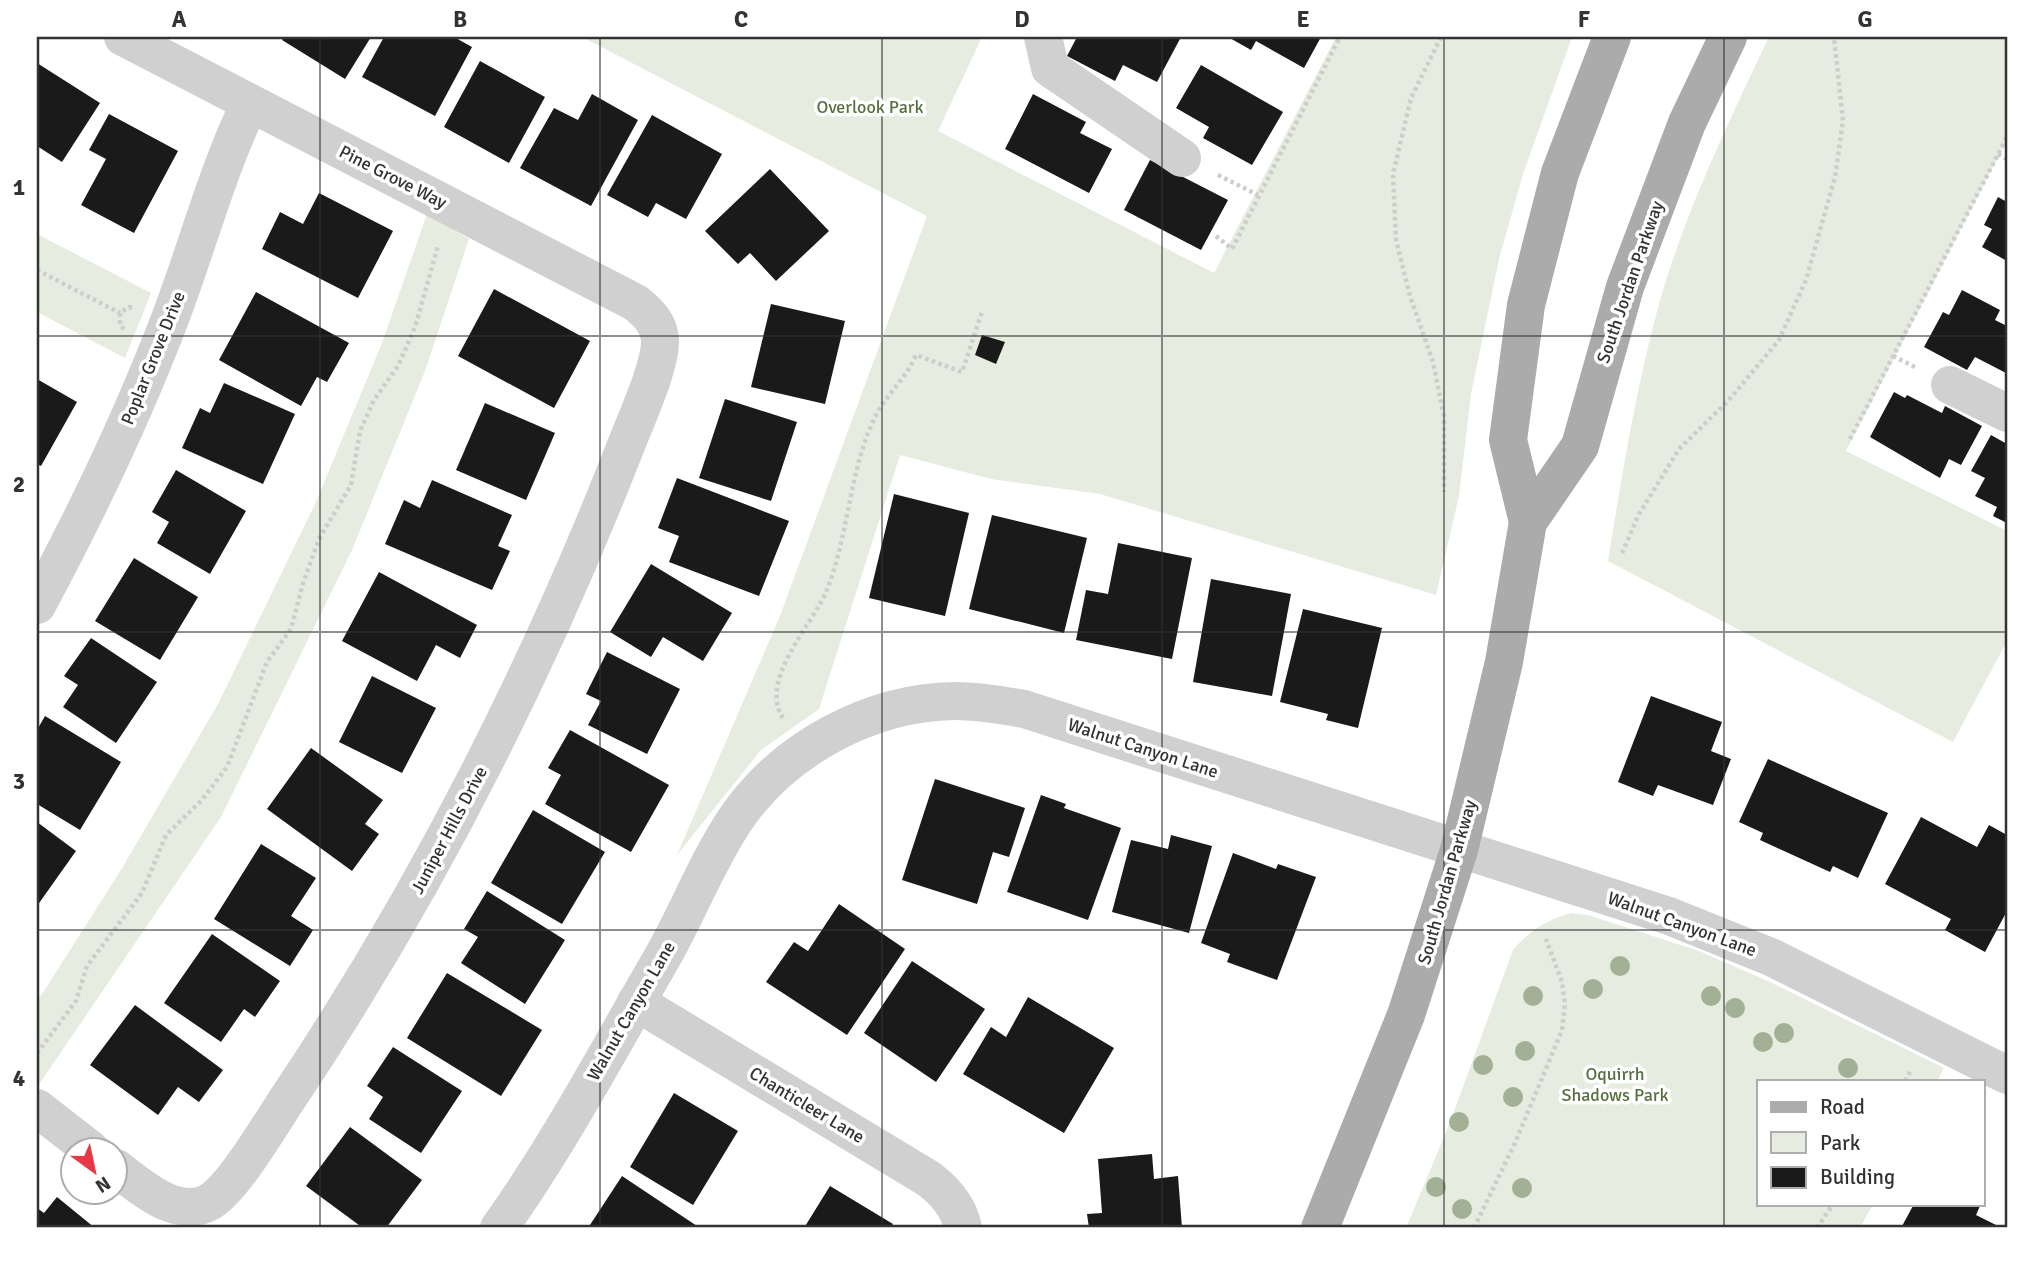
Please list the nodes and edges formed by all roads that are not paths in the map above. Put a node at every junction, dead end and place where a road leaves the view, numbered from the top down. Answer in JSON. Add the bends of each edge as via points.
{"nodes":[{"id":1,"x":122,"y":37,"type":"edge"},
{"id":2,"x":1043,"y":37,"type":"edge"},
{"id":3,"x":1612,"y":37,"type":"edge"},
{"id":4,"x":1728,"y":37,"type":"edge"},
{"id":5,"x":250,"y":103,"type":"junction"},
{"id":6,"x":1182,"y":158,"type":"dead end"},
{"id":7,"x":657,"y":326,"type":"joint"},
{"id":8,"x":1950,"y":385,"type":"dead end"},
{"id":9,"x":2007,"y":413,"type":"edge"},
{"id":10,"x":1528,"y":522,"type":"junction"},
{"id":11,"x":49,"y":553,"type":"edge"},
{"id":12,"x":37,"y":605,"type":"edge"},
{"id":13,"x":1459,"y":850,"type":"junction"},
{"id":14,"x":636,"y":1002,"type":"junction"},
{"id":15,"x":2007,"y":1075,"type":"edge"},
{"id":16,"x":37,"y":1108,"type":"edge"},
{"id":17,"x":73,"y":1136,"type":"edge"},
{"id":18,"x":130,"y":1178,"type":"edge"},
{"id":19,"x":963,"y":1226,"type":"edge"},
{"id":20,"x":499,"y":1228,"type":"edge"},
{"id":21,"x":1320,"y":1228,"type":"edge"}],
"edges":[{"from":1,"to":5,"type":"street","name":"Pine Grove Way"},
{"from":2,"to":6,"type":"street","via":[[1050,68]]},
{"from":3,"to":10,"type":"main road","name":"South Jordan Parkway","via":[[1560,173],[1526,306],[1508,440]]},
{"from":4,"to":10,"type":"main road","name":"South Jordan Parkway","via":[[1688,123],[1625,287],[1580,446]]},
{"from":5,"to":7,"type":"street","name":"Pine Grove Way","via":[[636,303]]},
{"from":5,"to":11,"type":"street","name":"Poplar Grove Drive","via":[[223,163],[137,399]]},
{"from":7,"to":18,"type":"street","name":"Juniper Hills Drive","via":[[657,357],[638,413],[534,663],[449,832],[340,1019],[265,1132],[211,1200],[195,1207],[178,1207]]},
{"from":8,"to":9,"type":"street"},
{"from":10,"to":13,"type":"main road","name":"South Jordan Parkway","via":[[1504,662]]},
{"from":11,"to":12,"type":"street","name":"Poplar Grove Drive"},
{"from":13,"to":14,"type":"street","name":"Walnut Canyon Lane","via":[[1024,709],[955,701],[920,704],[831,734],[787,765],[749,801]]},
{"from":13,"to":15,"type":"street","name":"Walnut Canyon Lane","via":[[1669,916],[1773,958]]},
{"from":13,"to":21,"type":"main road","name":"South Jordan Parkway","via":[[1406,1015]]},
{"from":14,"to":19,"type":"street","name":"Chanticleer Lane","via":[[929,1179],[944,1191]]},
{"from":14,"to":20,"type":"street","name":"Walnut Canyon Lane"},
{"from":16,"to":17,"type":"street"}]}
